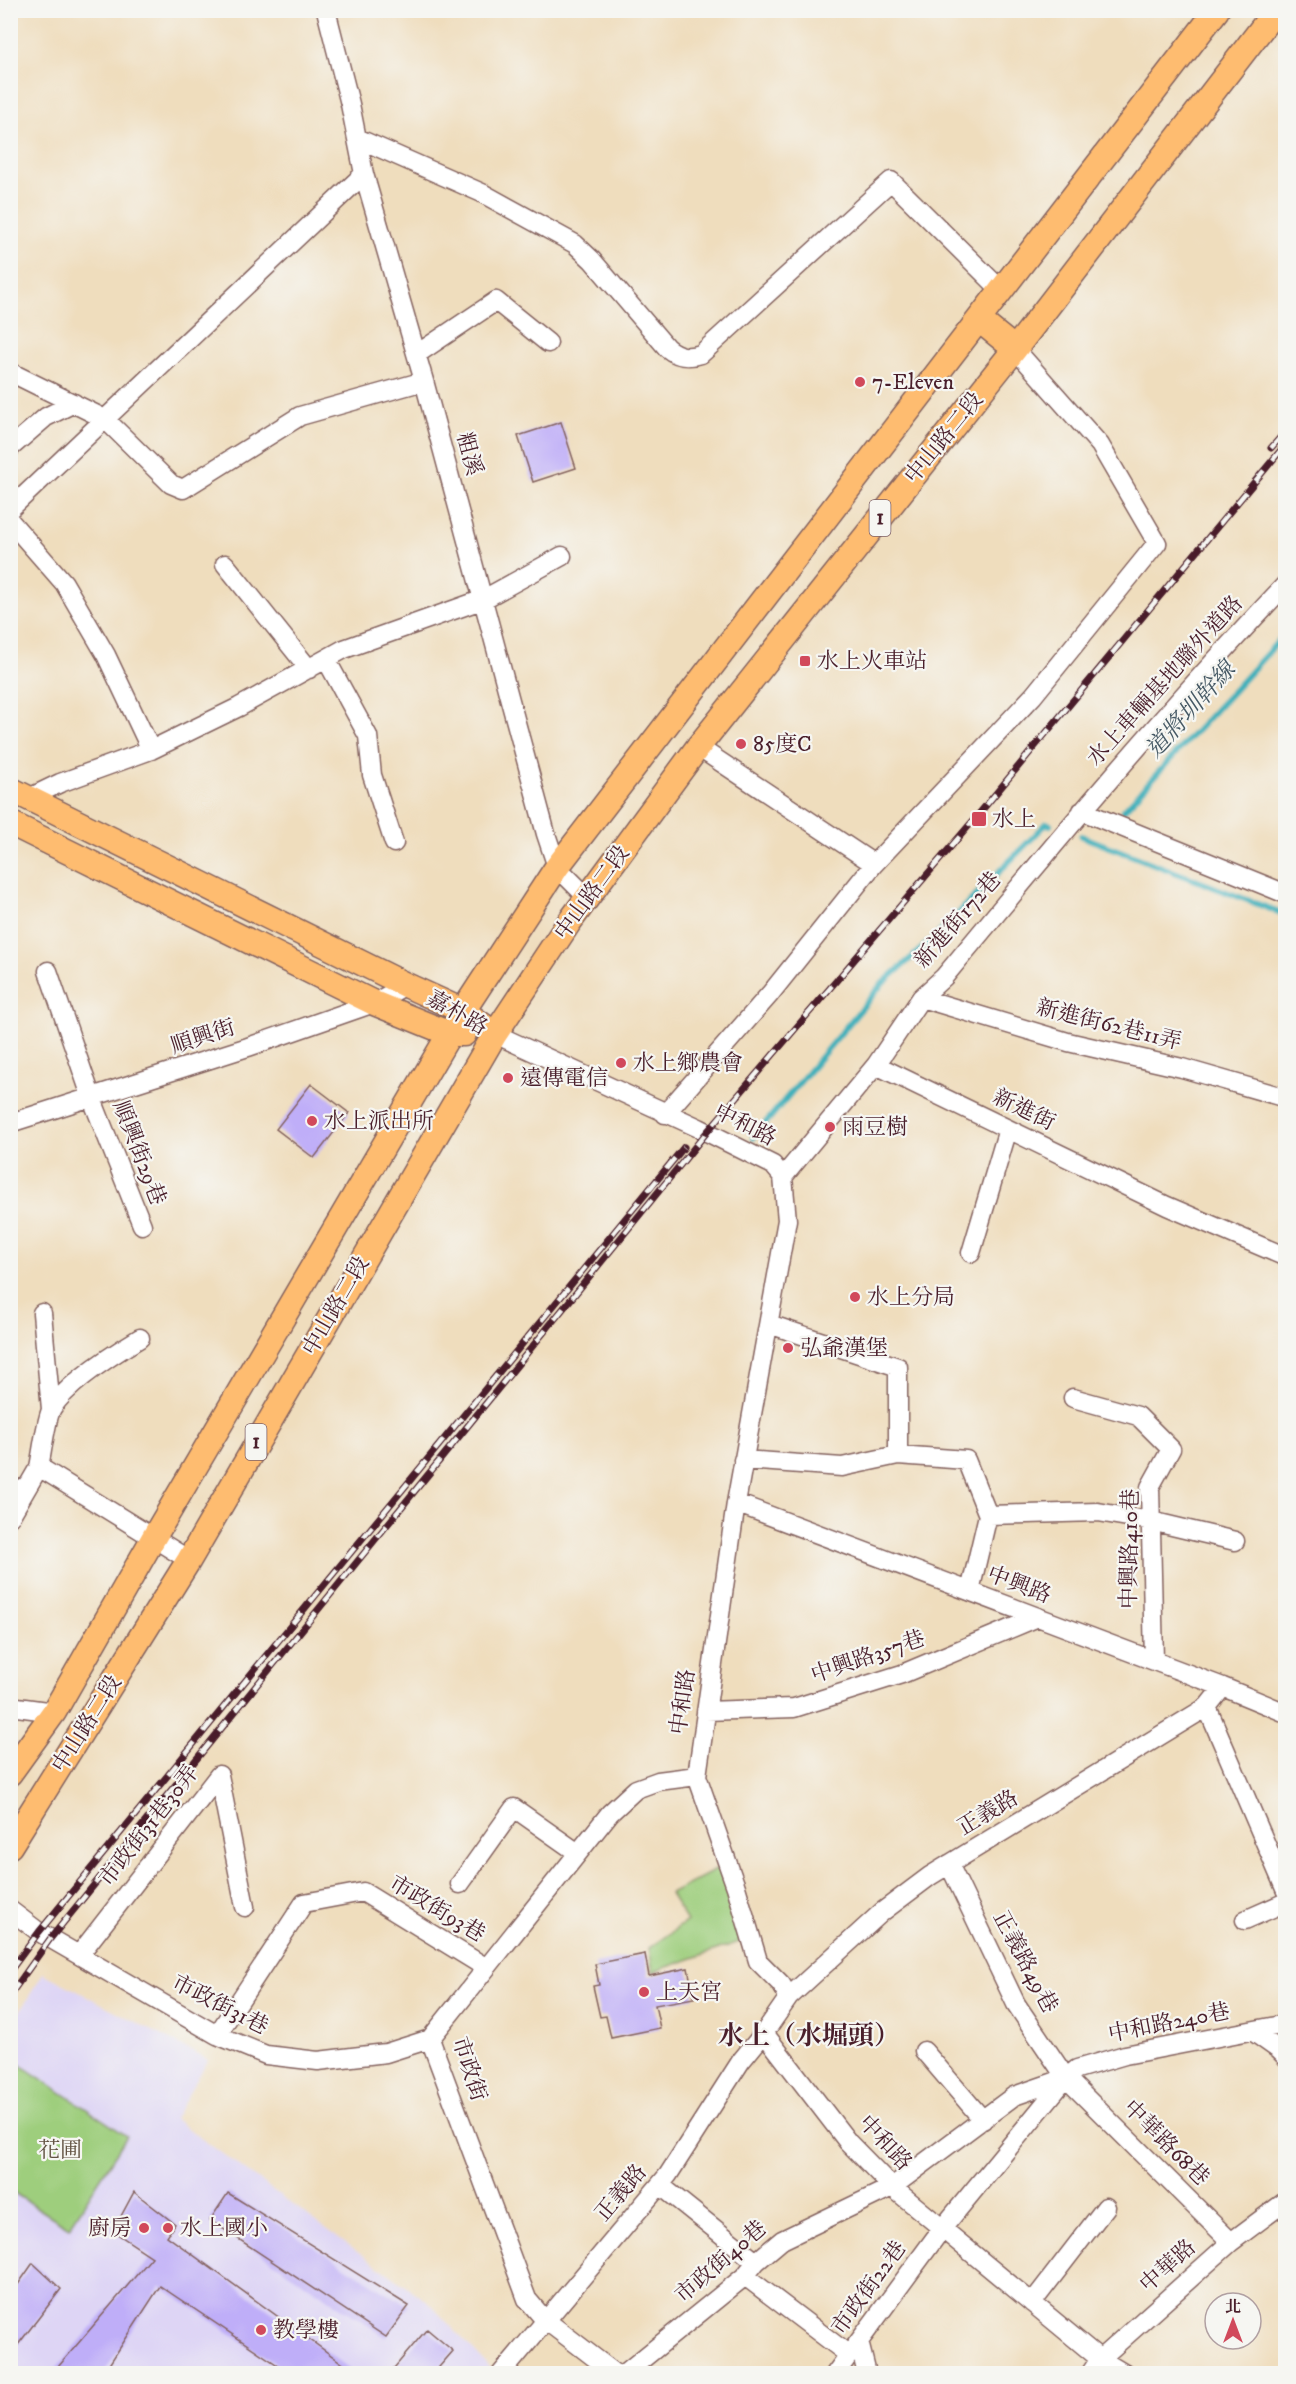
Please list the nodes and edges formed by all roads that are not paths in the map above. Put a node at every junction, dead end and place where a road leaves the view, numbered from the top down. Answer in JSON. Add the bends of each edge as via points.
{"nodes":[{"id":1,"x":326,"y":10,"type":"edge"},
{"id":2,"x":1217,"y":10,"type":"edge"},
{"id":3,"x":1276,"y":10,"type":"edge"},
{"id":4,"x":357,"y":138,"type":"junction"},
{"id":5,"x":364,"y":174,"type":"junction"},
{"id":6,"x":1001,"y":290,"type":"junction"},
{"id":7,"x":979,"y":320,"type":"junction"},
{"id":8,"x":548,"y":343,"type":"dead end"},
{"id":9,"x":1015,"y":349,"type":"junction"},
{"id":10,"x":417,"y":354,"type":"junction"},
{"id":11,"x":10,"y":372,"type":"edge"},
{"id":12,"x":424,"y":381,"type":"junction"},
{"id":13,"x":74,"y":403,"type":"junction"},
{"id":14,"x":105,"y":420,"type":"junction"},
{"id":15,"x":10,"y":448,"type":"edge"},
{"id":16,"x":10,"y":509,"type":"edge"},
{"id":17,"x":10,"y":521,"type":"edge"},
{"id":18,"x":562,"y":556,"type":"dead end"},
{"id":19,"x":225,"y":564,"type":"dead end"},
{"id":20,"x":1286,"y":584,"type":"edge"},
{"id":21,"x":484,"y":599,"type":"junction"},
{"id":22,"x":326,"y":659,"type":"junction"},
{"id":23,"x":309,"y":669,"type":"junction"},
{"id":24,"x":698,"y":747,"type":"junction"},
{"id":25,"x":151,"y":750,"type":"junction"},
{"id":26,"x":20,"y":793,"type":"edge"},
{"id":27,"x":1082,"y":811,"type":"junction"},
{"id":28,"x":10,"y":823,"type":"edge"},
{"id":29,"x":394,"y":843,"type":"dead end"},
{"id":30,"x":874,"y":864,"type":"junction"},
{"id":31,"x":558,"y":867,"type":"junction"},
{"id":32,"x":1286,"y":894,"type":"edge"},
{"id":33,"x":588,"y":898,"type":"junction"},
{"id":34,"x":48,"y":971,"type":"dead end"},
{"id":35,"x":406,"y":985,"type":"junction"},
{"id":36,"x":921,"y":998,"type":"junction"},
{"id":37,"x":374,"y":1003,"type":"junction"},
{"id":38,"x":463,"y":1011,"type":"junction"},
{"id":39,"x":450,"y":1034,"type":"junction"},
{"id":40,"x":495,"y":1034,"type":"junction"},
{"id":41,"x":876,"y":1065,"type":"junction"},
{"id":42,"x":1286,"y":1098,"type":"edge"},
{"id":43,"x":92,"y":1099,"type":"junction"},
{"id":44,"x":665,"y":1114,"type":"junction"},
{"id":45,"x":10,"y":1123,"type":"edge"},
{"id":46,"x":1008,"y":1129,"type":"junction"},
{"id":47,"x":783,"y":1177,"type":"junction"},
{"id":48,"x":142,"y":1226,"type":"dead end"},
{"id":49,"x":971,"y":1253,"type":"dead end"},
{"id":50,"x":1286,"y":1257,"type":"edge"},
{"id":51,"x":42,"y":1313,"type":"dead end"},
{"id":52,"x":769,"y":1323,"type":"junction"},
{"id":53,"x":140,"y":1338,"type":"dead end"},
{"id":54,"x":1073,"y":1398,"type":"dead end"},
{"id":55,"x":51,"y":1409,"type":"junction"},
{"id":56,"x":898,"y":1455,"type":"junction"},
{"id":57,"x":743,"y":1460,"type":"junction"},
{"id":58,"x":39,"y":1467,"type":"junction"},
{"id":59,"x":28,"y":1486,"type":"junction"},
{"id":60,"x":10,"y":1493,"type":"edge"},
{"id":61,"x":736,"y":1503,"type":"junction"},
{"id":62,"x":988,"y":1515,"type":"junction"},
{"id":63,"x":10,"y":1517,"type":"edge"},
{"id":64,"x":1151,"y":1521,"type":"junction"},
{"id":65,"x":154,"y":1537,"type":"junction"},
{"id":66,"x":1235,"y":1541,"type":"dead end"},
{"id":67,"x":189,"y":1560,"type":"junction"},
{"id":68,"x":970,"y":1592,"type":"junction"},
{"id":69,"x":1038,"y":1617,"type":"junction"},
{"id":70,"x":1154,"y":1661,"type":"junction"},
{"id":71,"x":1223,"y":1687,"type":"junction"},
{"id":72,"x":10,"y":1706,"type":"edge"},
{"id":73,"x":1208,"y":1707,"type":"junction"},
{"id":74,"x":706,"y":1710,"type":"junction"},
{"id":75,"x":54,"y":1712,"type":"junction"},
{"id":76,"x":1286,"y":1713,"type":"edge"},
{"id":77,"x":10,"y":1773,"type":"edge"},
{"id":78,"x":697,"y":1776,"type":"junction"},
{"id":79,"x":10,"y":1846,"type":"edge"},
{"id":80,"x":578,"y":1853,"type":"junction"},
{"id":81,"x":949,"y":1864,"type":"junction"},
{"id":82,"x":460,"y":1884,"type":"dead end"},
{"id":83,"x":1286,"y":1891,"type":"edge"},
{"id":84,"x":1286,"y":1902,"type":"edge"},
{"id":85,"x":245,"y":1907,"type":"dead end"},
{"id":86,"x":10,"y":1910,"type":"edge"},
{"id":87,"x":1245,"y":1920,"type":"dead end"},
{"id":88,"x":79,"y":1955,"type":"junction"},
{"id":89,"x":486,"y":1967,"type":"junction"},
{"id":90,"x":789,"y":1997,"type":"junction"},
{"id":91,"x":1286,"y":2024,"type":"edge"},
{"id":92,"x":1252,"y":2031,"type":"junction"},
{"id":93,"x":764,"y":2033,"type":"junction"},
{"id":94,"x":217,"y":2035,"type":"junction"},
{"id":95,"x":430,"y":2039,"type":"junction"},
{"id":96,"x":924,"y":2051,"type":"dead end"},
{"id":97,"x":1286,"y":2057,"type":"edge"},
{"id":98,"x":1066,"y":2078,"type":"junction"},
{"id":99,"x":983,"y":2120,"type":"junction"},
{"id":100,"x":660,"y":2185,"type":"junction"},
{"id":101,"x":892,"y":2187,"type":"junction"},
{"id":102,"x":1286,"y":2200,"type":"edge"},
{"id":103,"x":1106,"y":2207,"type":"dead end"},
{"id":104,"x":942,"y":2230,"type":"junction"},
{"id":105,"x":1231,"y":2242,"type":"junction"},
{"id":106,"x":751,"y":2269,"type":"junction"},
{"id":107,"x":1032,"y":2303,"type":"junction"},
{"id":108,"x":544,"y":2319,"type":"junction"},
{"id":109,"x":854,"y":2349,"type":"junction"},
{"id":110,"x":1095,"y":2366,"type":"edge"},
{"id":111,"x":501,"y":2373,"type":"edge"},
{"id":112,"x":616,"y":2373,"type":"edge"},
{"id":113,"x":624,"y":2373,"type":"edge"},
{"id":114,"x":835,"y":2373,"type":"edge"},
{"id":115,"x":867,"y":2373,"type":"edge"},
{"id":116,"x":1125,"y":2373,"type":"edge"}],
"edges":[{"from":1,"to":4,"type":"street","name":"粗溪"},
{"from":2,"to":6,"type":"main road","name":"中山路二段","number":"1"},
{"from":3,"to":9,"type":"main road","name":"中山路二段","number":"1"},
{"from":4,"to":5,"type":"street","name":"粗溪"},
{"from":4,"to":6,"type":"street","via":[[482,193],[575,244],[667,348],[681,356],[701,354],[891,181]]},
{"from":5,"to":10,"type":"street","name":"粗溪"},
{"from":5,"to":14,"type":"street"},
{"from":6,"to":7,"type":"main road","name":"中山路二段","number":"1"},
{"from":7,"to":9,"type":"main road"},
{"from":7,"to":31,"type":"main road","name":"中山路二段","number":"1"},
{"from":8,"to":10,"type":"street","via":[[496,301]]},
{"from":9,"to":24,"type":"main road","name":"中山路二段","number":"1"},
{"from":9,"to":30,"type":"street","via":[[1100,445],[1157,543],[1034,696]]},
{"from":10,"to":12,"type":"street","name":"粗溪"},
{"from":11,"to":13,"type":"street"},
{"from":12,"to":14,"type":"street","via":[[300,416],[183,489],[171,484]]},
{"from":12,"to":21,"type":"street","name":"粗溪"},
{"from":13,"to":14,"type":"street"},
{"from":13,"to":15,"type":"street","via":[[46,417]]},
{"from":14,"to":16,"type":"street"},
{"from":17,"to":25,"type":"street","via":[[64,583],[106,656]]},
{"from":18,"to":21,"type":"street"},
{"from":19,"to":23,"type":"street"},
{"from":20,"to":27,"type":"street","name":"水上車輛基地聯外道路"},
{"from":21,"to":22,"type":"street"},
{"from":21,"to":31,"type":"street","name":"粗溪"},
{"from":22,"to":23,"type":"street"},
{"from":22,"to":29,"type":"street","via":[[368,736],[372,775]]},
{"from":23,"to":25,"type":"street"},
{"from":24,"to":30,"type":"street"},
{"from":24,"to":33,"type":"main road","name":"中山路二段","number":"1"},
{"from":25,"to":26,"type":"street"},
{"from":26,"to":35,"type":"main road","name":"嘉朴路"},
{"from":27,"to":32,"type":"street"},
{"from":27,"to":36,"type":"street","name":"新進街172巷","via":[[944,977]]},
{"from":28,"to":37,"type":"main road","name":"嘉朴路"},
{"from":30,"to":44,"type":"street","via":[[770,994]]},
{"from":31,"to":33,"type":"street","name":"粗溪"},
{"from":31,"to":38,"type":"main road","name":"中山路二段","number":"1"},
{"from":33,"to":40,"type":"main road","name":"中山路二段","number":"1"},
{"from":34,"to":43,"type":"street","name":"順興街29巷"},
{"from":35,"to":37,"type":"street","name":"順興街"},
{"from":35,"to":38,"type":"main road","name":"嘉朴路"},
{"from":36,"to":41,"type":"street","name":"新進街172巷"},
{"from":36,"to":42,"type":"street","name":"新進街62巷11弄","via":[[1068,1042],[1182,1068]]},
{"from":37,"to":39,"type":"main road","name":"嘉朴路"},
{"from":37,"to":43,"type":"street","name":"順興街"},
{"from":38,"to":39,"type":"main road","name":"中山路二段","number":"1"},
{"from":38,"to":40,"type":"main road","name":"嘉朴路"},
{"from":39,"to":40,"type":"main road","name":"嘉朴路"},
{"from":39,"to":65,"type":"main road","name":"中山路二段","number":"1"},
{"from":40,"to":44,"type":"street","name":"中和路"},
{"from":40,"to":67,"type":"main road","name":"中山路二段","number":"1"},
{"from":41,"to":46,"type":"street","name":"新進街"},
{"from":41,"to":47,"type":"street"},
{"from":43,"to":45,"type":"street","name":"順興街"},
{"from":43,"to":48,"type":"street","name":"順興街29巷"},
{"from":44,"to":47,"type":"street","name":"中和路","via":[[773,1165]]},
{"from":46,"to":49,"type":"street"},
{"from":46,"to":50,"type":"street","name":"新進街","via":[[1167,1206]]},
{"from":47,"to":52,"type":"street","name":"中和路","via":[[787,1220]]},
{"from":51,"to":55,"type":"street"},
{"from":52,"to":56,"type":"street","via":[[898,1367]]},
{"from":52,"to":57,"type":"street","name":"中和路"},
{"from":53,"to":55,"type":"street","via":[[111,1355]]},
{"from":54,"to":64,"type":"street","name":"中興路410巷","via":[[1138,1416],[1171,1449],[1150,1487]]},
{"from":55,"to":58,"type":"street"},
{"from":56,"to":57,"type":"street","via":[[842,1467]]},
{"from":56,"to":62,"type":"street","via":[[966,1460]]},
{"from":57,"to":61,"type":"street","name":"中和路"},
{"from":58,"to":59,"type":"street"},
{"from":58,"to":65,"type":"street"},
{"from":59,"to":60,"type":"street"},
{"from":59,"to":63,"type":"street"},
{"from":61,"to":68,"type":"street","name":"中興路"},
{"from":61,"to":74,"type":"street","name":"中和路"},
{"from":62,"to":64,"type":"street","via":[[1098,1512]]},
{"from":62,"to":68,"type":"street"},
{"from":64,"to":66,"type":"street"},
{"from":64,"to":70,"type":"street","name":"中興路410巷"},
{"from":65,"to":67,"type":"street"},
{"from":65,"to":75,"type":"main road","name":"中山路二段","number":"1"},
{"from":67,"to":79,"type":"main road","name":"中山路二段","number":"1"},
{"from":68,"to":69,"type":"street","name":"中興路"},
{"from":69,"to":70,"type":"street","name":"中興路"},
{"from":69,"to":74,"type":"street","name":"中興路357巷","via":[[902,1674],[794,1708]]},
{"from":70,"to":71,"type":"street","name":"中興路"},
{"from":71,"to":73,"type":"street","name":"正義路"},
{"from":71,"to":76,"type":"street","name":"中興路"},
{"from":72,"to":75,"type":"street"},
{"from":73,"to":81,"type":"street","name":"正義路"},
{"from":73,"to":83,"type":"street"},
{"from":74,"to":78,"type":"street","name":"中和路"},
{"from":75,"to":77,"type":"main road","name":"中山路二段","number":"1"},
{"from":78,"to":80,"type":"street","name":"市政街","via":[[658,1781],[636,1789],[610,1813]]},
{"from":78,"to":90,"type":"street","name":"中和路","via":[[758,1961]]},
{"from":80,"to":82,"type":"street","via":[[514,1808]]},
{"from":80,"to":89,"type":"street","name":"市政街"},
{"from":81,"to":90,"type":"street","name":"正義路","via":[[882,1912]]},
{"from":81,"to":98,"type":"street","name":"正義路49巷","via":[[1016,2004]]},
{"from":84,"to":87,"type":"street"},
{"from":85,"to":88,"type":"street","name":"市政街31巷30弄","via":[[219,1775]]},
{"from":86,"to":88,"type":"street","name":"市政街31巷"},
{"from":88,"to":94,"type":"street","name":"市政街31巷"},
{"from":89,"to":94,"type":"street","name":"市政街93巷","via":[[363,1892],[304,1903]]},
{"from":89,"to":95,"type":"street","name":"市政街"},
{"from":90,"to":93,"type":"street"},
{"from":91,"to":92,"type":"street","name":"中和路240巷"},
{"from":92,"to":97,"type":"street"},
{"from":92,"to":98,"type":"street","name":"中和路240巷","via":[[1125,2055],[1077,2069]]},
{"from":93,"to":100,"type":"street","name":"正義路","via":[[741,2061]]},
{"from":93,"to":101,"type":"street","name":"中和路","via":[[848,2142]]},
{"from":94,"to":95,"type":"street","name":"市政街31巷","via":[[266,2055],[318,2061],[386,2053]]},
{"from":95,"to":108,"type":"street","name":"市政街","via":[[527,2299]]},
{"from":96,"to":99,"type":"street"},
{"from":98,"to":99,"type":"street","name":"中和路240巷","via":[[1014,2096]]},
{"from":98,"to":104,"type":"street","name":"中和路240巷"},
{"from":98,"to":105,"type":"street","name":"中華路68巷"},
{"from":99,"to":101,"type":"street","name":"中和路240巷"},
{"from":100,"to":106,"type":"street"},
{"from":100,"to":108,"type":"street","name":"正義路"},
{"from":101,"to":104,"type":"street","name":"中和路"},
{"from":101,"to":106,"type":"street","name":"市政街40巷","via":[[782,2240]]},
{"from":102,"to":105,"type":"street","name":"中華路"},
{"from":103,"to":107,"type":"street"},
{"from":104,"to":107,"type":"street","name":"中和路"},
{"from":104,"to":109,"type":"street","name":"市政街22巷"},
{"from":105,"to":110,"type":"street","name":"中華路"},
{"from":106,"to":109,"type":"street"},
{"from":106,"to":113,"type":"street","name":"市政街40巷"},
{"from":107,"to":110,"type":"street","name":"中和路"},
{"from":108,"to":111,"type":"street","name":"正義路"},
{"from":108,"to":112,"type":"street","name":"市政街"},
{"from":109,"to":114,"type":"street","name":"市政街22巷"},
{"from":109,"to":115,"type":"street"},
{"from":110,"to":116,"type":"street","name":"中和路"}]}
